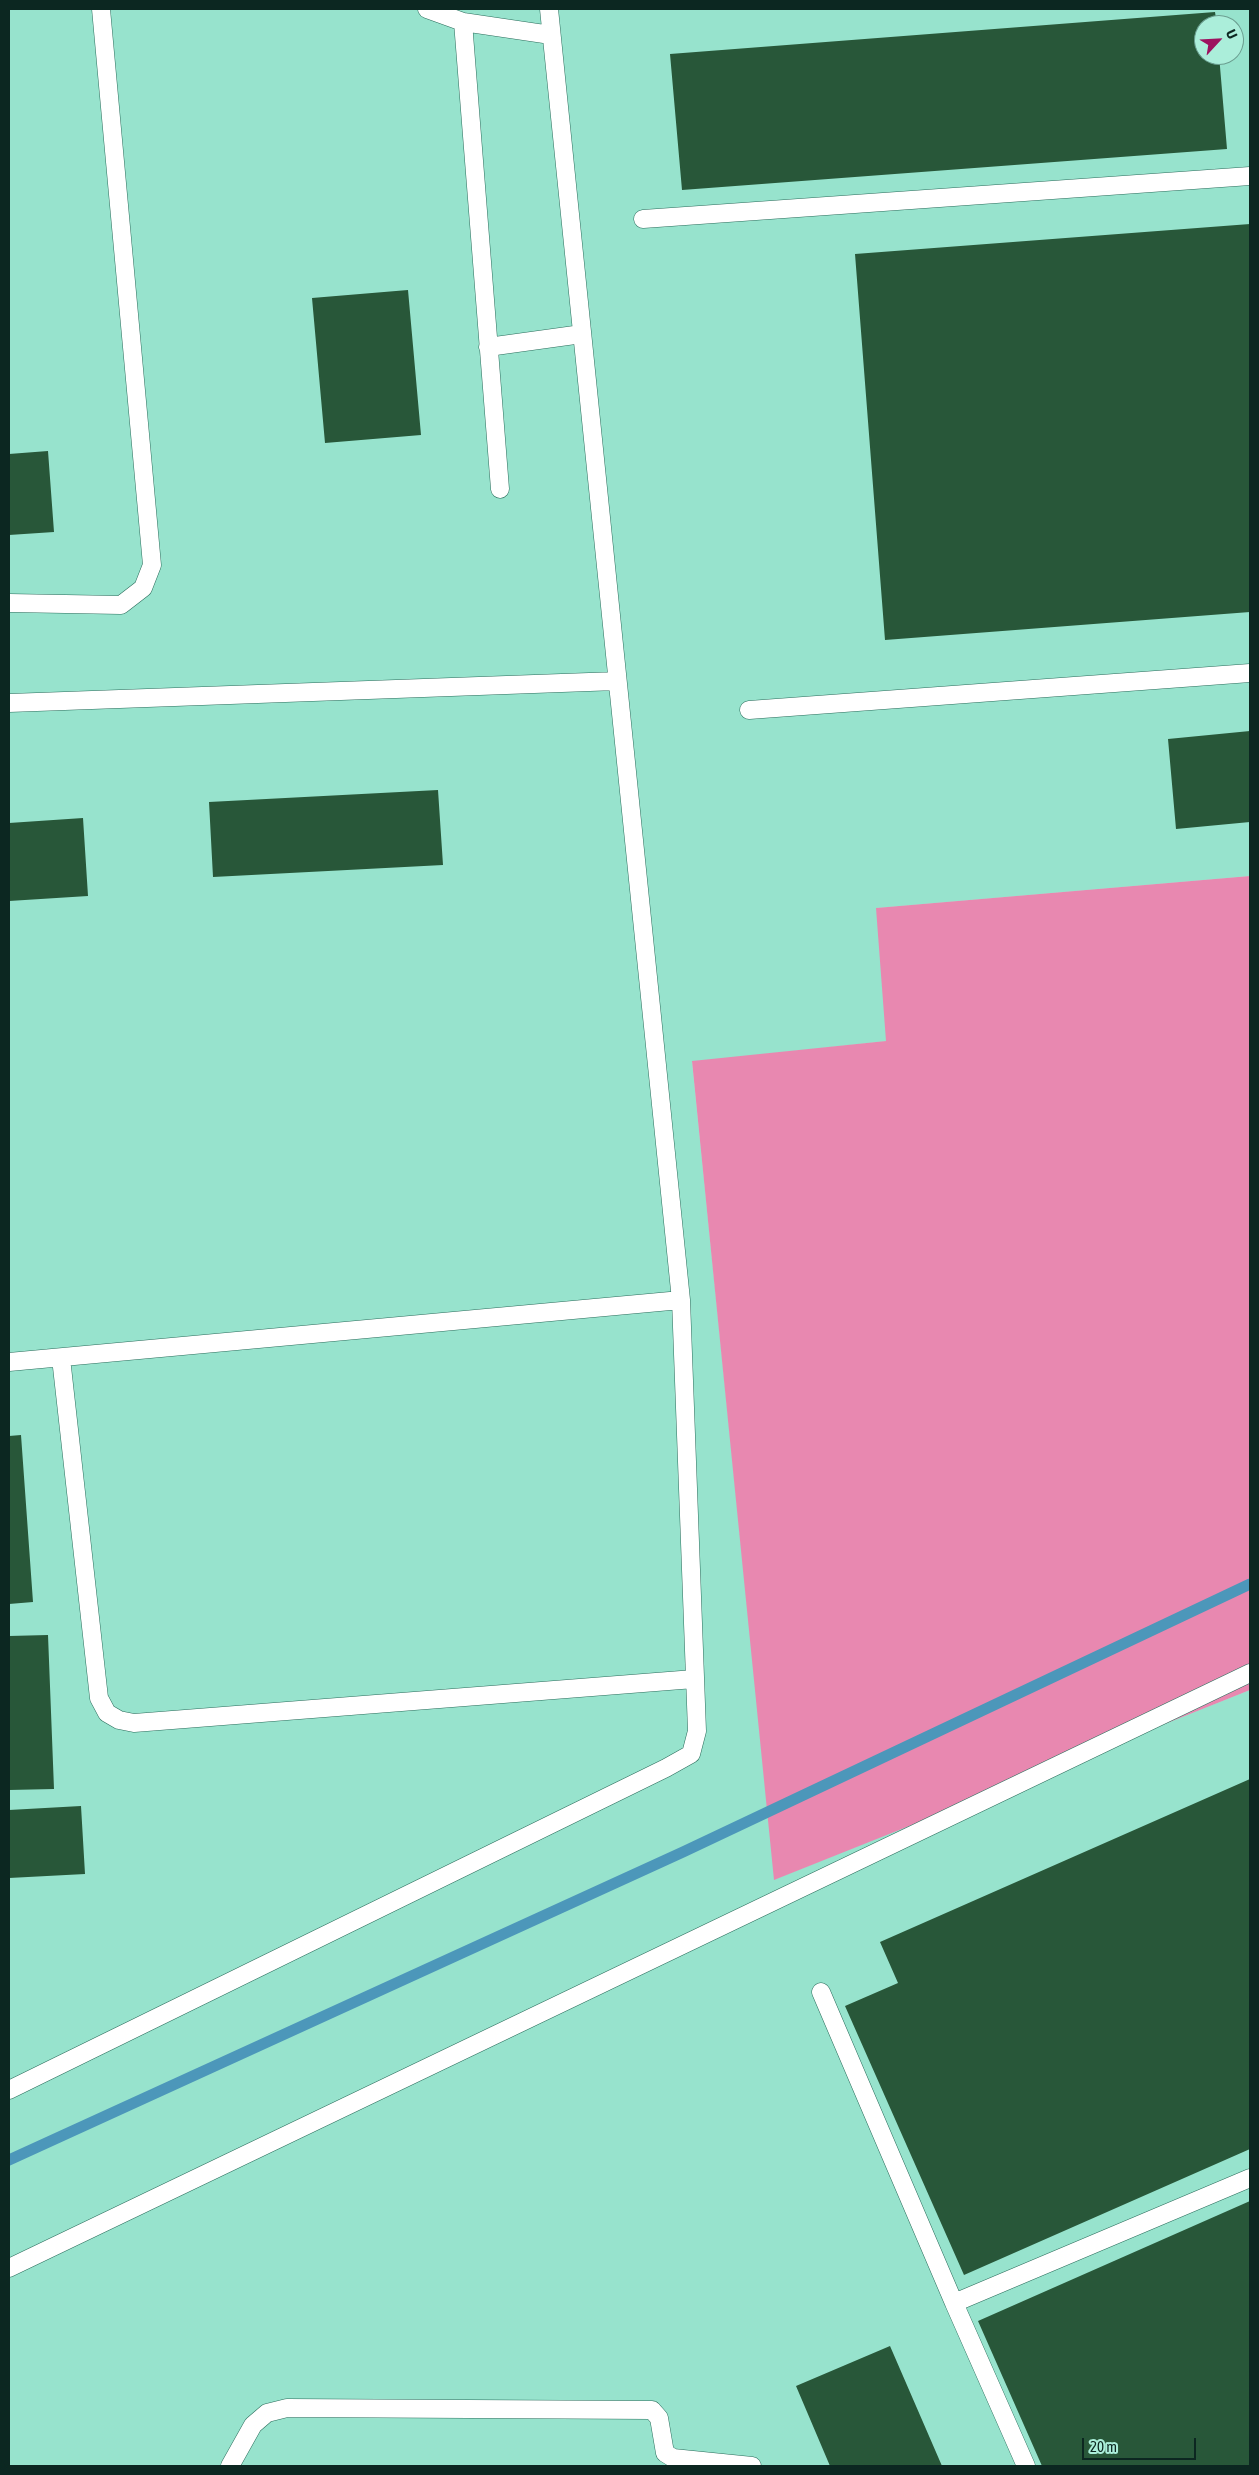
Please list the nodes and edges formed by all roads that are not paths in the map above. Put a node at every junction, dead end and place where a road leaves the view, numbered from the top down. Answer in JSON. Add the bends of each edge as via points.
{"nodes":[{"id":1,"x":101,"y":9,"type":"edge"},
{"id":2,"x":427,"y":9,"type":"edge"},
{"id":3,"x":549,"y":9,"type":"edge"},
{"id":4,"x":463,"y":22,"type":"junction"},
{"id":5,"x":551,"y":35,"type":"junction"},
{"id":6,"x":1250,"y":176,"type":"edge"},
{"id":7,"x":643,"y":219,"type":"dead end"},
{"id":8,"x":582,"y":334,"type":"junction"},
{"id":9,"x":488,"y":347,"type":"junction"},
{"id":10,"x":500,"y":489,"type":"dead end"},
{"id":11,"x":9,"y":603,"type":"edge"},
{"id":12,"x":1250,"y":673,"type":"edge"},
{"id":13,"x":617,"y":681,"type":"junction"},
{"id":14,"x":9,"y":704,"type":"edge"},
{"id":15,"x":749,"y":710,"type":"dead end"},
{"id":16,"x":681,"y":1300,"type":"junction"},
{"id":17,"x":61,"y":1358,"type":"junction"},
{"id":18,"x":9,"y":1362,"type":"edge"},
{"id":19,"x":1250,"y":1674,"type":"edge"},
{"id":20,"x":694,"y":1679,"type":"junction"},
{"id":21,"x":821,"y":1992,"type":"dead end"},
{"id":22,"x":9,"y":2090,"type":"edge"},
{"id":23,"x":1250,"y":2178,"type":"edge"},
{"id":24,"x":9,"y":2268,"type":"edge"},
{"id":25,"x":954,"y":2303,"type":"junction"},
{"id":26,"x":230,"y":2466,"type":"edge"},
{"id":27,"x":749,"y":2466,"type":"edge"},
{"id":28,"x":1026,"y":2466,"type":"edge"}],
"edges":[{"from":1,"to":11,"type":"lane","via":[[152,565],[143,588],[122,605]]},
{"from":2,"to":4,"type":"lane"},
{"from":3,"to":5,"type":"lane"},
{"from":4,"to":5,"type":"lane"},
{"from":4,"to":9,"type":"lane"},
{"from":5,"to":8,"type":"lane"},
{"from":6,"to":7,"type":"lane"},
{"from":8,"to":9,"type":"lane"},
{"from":8,"to":13,"type":"lane"},
{"from":9,"to":10,"type":"lane"},
{"from":12,"to":15,"type":"lane"},
{"from":13,"to":14,"type":"lane"},
{"from":13,"to":16,"type":"lane"},
{"from":16,"to":17,"type":"lane"},
{"from":16,"to":20,"type":"lane"},
{"from":17,"to":18,"type":"lane"},
{"from":17,"to":20,"type":"lane","via":[[100,1698],[107,1713],[119,1720],[134,1723]]},
{"from":19,"to":24,"type":"lane"},
{"from":20,"to":22,"type":"lane","via":[[696,1731],[690,1754]]},
{"from":21,"to":25,"type":"lane"},
{"from":23,"to":25,"type":"lane"},
{"from":25,"to":28,"type":"lane"},
{"from":26,"to":27,"type":"lane","via":[[253,2425],[267,2413],[288,2408],[652,2410],[659,2418],[665,2453],[673,2458]]}]}
